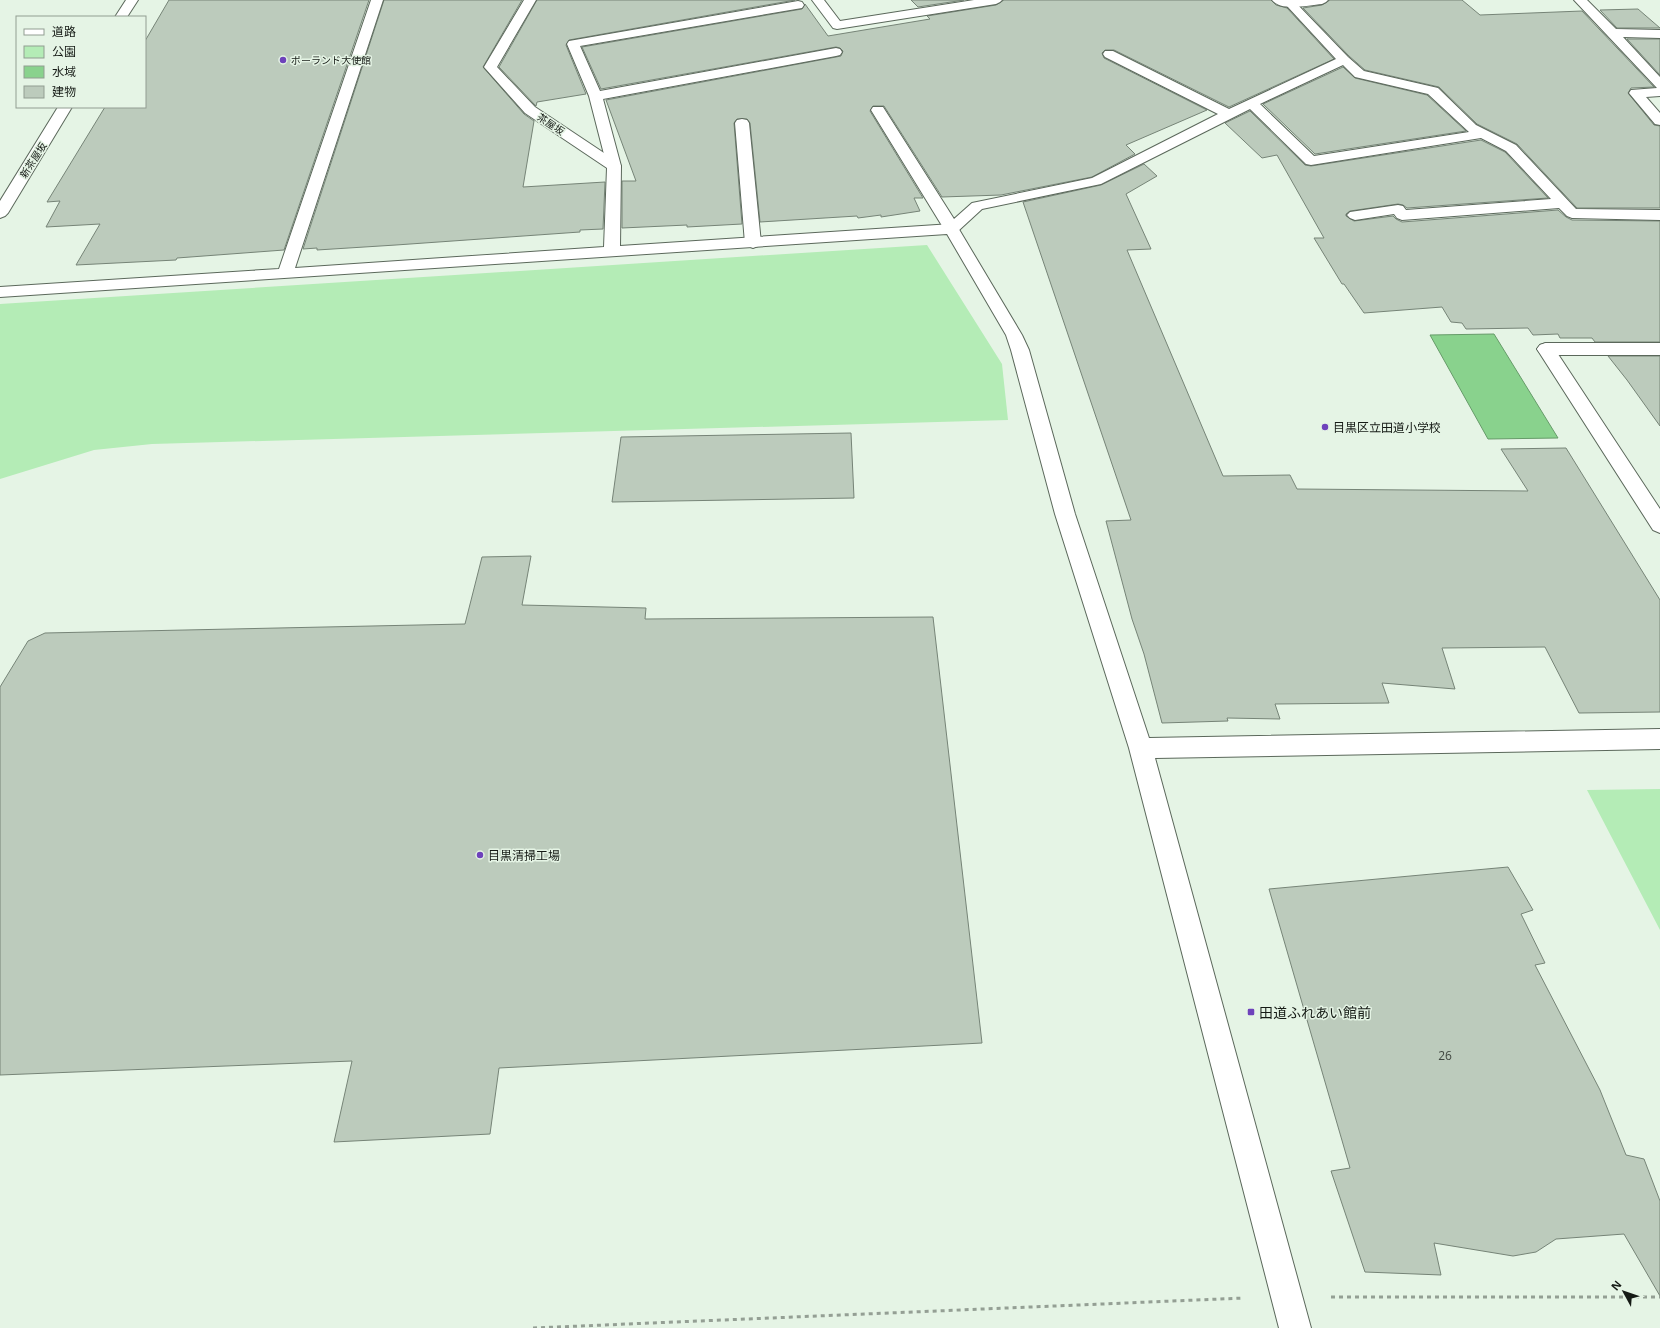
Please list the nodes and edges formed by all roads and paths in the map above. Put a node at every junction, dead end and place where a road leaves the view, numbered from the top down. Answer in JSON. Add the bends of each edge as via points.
{"nodes":[{"id":1,"x":132,"y":0,"type":"edge"},
{"id":2,"x":377,"y":0,"type":"edge"},
{"id":3,"x":530,"y":0,"type":"edge"},
{"id":4,"x":818,"y":0,"type":"edge"},
{"id":5,"x":996,"y":0,"type":"edge"},
{"id":6,"x":1278,"y":0,"type":"edge"},
{"id":7,"x":1322,"y":0,"type":"edge"},
{"id":8,"x":1580,"y":0,"type":"edge"},
{"id":9,"x":1291,"y":4,"type":"junction"},
{"id":10,"x":798,"y":5,"type":"dead end"},
{"id":11,"x":122,"y":16,"type":"edge"},
{"id":12,"x":1613,"y":33,"type":"junction"},
{"id":13,"x":1660,"y":34,"type":"edge"},
{"id":14,"x":836,"y":52,"type":"dead end"},
{"id":15,"x":1109,"y":54,"type":"dead end"},
{"id":16,"x":1344,"y":60,"type":"junction"},
{"id":17,"x":1660,"y":85,"type":"edge"},
{"id":18,"x":1660,"y":92,"type":"edge"},
{"id":19,"x":596,"y":96,"type":"junction"},
{"id":20,"x":1251,"y":103,"type":"junction"},
{"id":21,"x":64,"y":108,"type":"edge"},
{"id":22,"x":878,"y":110,"type":"dead end"},
{"id":23,"x":1228,"y":114,"type":"junction"},
{"id":24,"x":1660,"y":121,"type":"edge"},
{"id":25,"x":742,"y":123,"type":"dead end"},
{"id":26,"x":1483,"y":134,"type":"junction"},
{"id":27,"x":614,"y":166,"type":"junction"},
{"id":28,"x":1562,"y":203,"type":"junction"},
{"id":29,"x":0,"y":213,"type":"edge"},
{"id":30,"x":1355,"y":215,"type":"dead end"},
{"id":31,"x":1660,"y":215,"type":"edge"},
{"id":32,"x":952,"y":228,"type":"junction"},
{"id":33,"x":753,"y":243,"type":"junction"},
{"id":34,"x":612,"y":252,"type":"junction"},
{"id":35,"x":284,"y":274,"type":"junction"},
{"id":36,"x":0,"y":292,"type":"edge"},
{"id":37,"x":1660,"y":349,"type":"edge"},
{"id":38,"x":1660,"y":525,"type":"edge"},
{"id":39,"x":1660,"y":739,"type":"edge"},
{"id":40,"x":1141,"y":748,"type":"junction"},
{"id":41,"x":1286,"y":1297,"type":"junction"},
{"id":42,"x":1660,"y":1297,"type":"edge"},
{"id":43,"x":534,"y":1328,"type":"edge"},
{"id":44,"x":1295,"y":1328,"type":"edge"}],
"edges":[{"from":1,"to":11,"type":"street"},
{"from":2,"to":35,"type":"street"},
{"from":3,"to":27,"type":"street","name":"茶屋坂","via":[[490,67],[530,110]]},
{"from":4,"to":5,"type":"street","via":[[837,25]]},
{"from":6,"to":9,"type":"street"},
{"from":7,"to":9,"type":"street"},
{"from":8,"to":12,"type":"street"},
{"from":9,"to":16,"type":"street"},
{"from":10,"to":19,"type":"street","via":[[573,44]]},
{"from":12,"to":13,"type":"street"},
{"from":12,"to":17,"type":"street"},
{"from":14,"to":19,"type":"street"},
{"from":15,"to":23,"type":"street"},
{"from":16,"to":20,"type":"street"},
{"from":16,"to":26,"type":"street","via":[[1360,74],[1433,91],[1471,128]]},
{"from":18,"to":24,"type":"street","via":[[1636,93]]},
{"from":19,"to":27,"type":"street"},
{"from":20,"to":23,"type":"street"},
{"from":20,"to":26,"type":"street","via":[[1311,161]]},
{"from":21,"to":29,"type":"street","name":"新茶屋坂"},
{"from":22,"to":32,"type":"street"},
{"from":23,"to":32,"type":"street","via":[[1096,181],[977,206]]},
{"from":25,"to":33,"type":"street"},
{"from":26,"to":28,"type":"street","via":[[1511,148]]},
{"from":27,"to":34,"type":"street"},
{"from":28,"to":30,"type":"street","via":[[1402,215],[1398,209]]},
{"from":28,"to":31,"type":"street","via":[[1572,213]]},
{"from":32,"to":33,"type":"street"},
{"from":32,"to":40,"type":"street","via":[[1014,335],[1020,350],[1065,514]]},
{"from":33,"to":34,"type":"street"},
{"from":34,"to":35,"type":"street"},
{"from":35,"to":36,"type":"street"},
{"from":37,"to":38,"type":"street","via":[[1546,349]]},
{"from":39,"to":40,"type":"street"},
{"from":40,"to":41,"type":"street"},
{"from":41,"to":42,"type":"path"},
{"from":41,"to":43,"type":"path"},
{"from":41,"to":44,"type":"street"}]}
